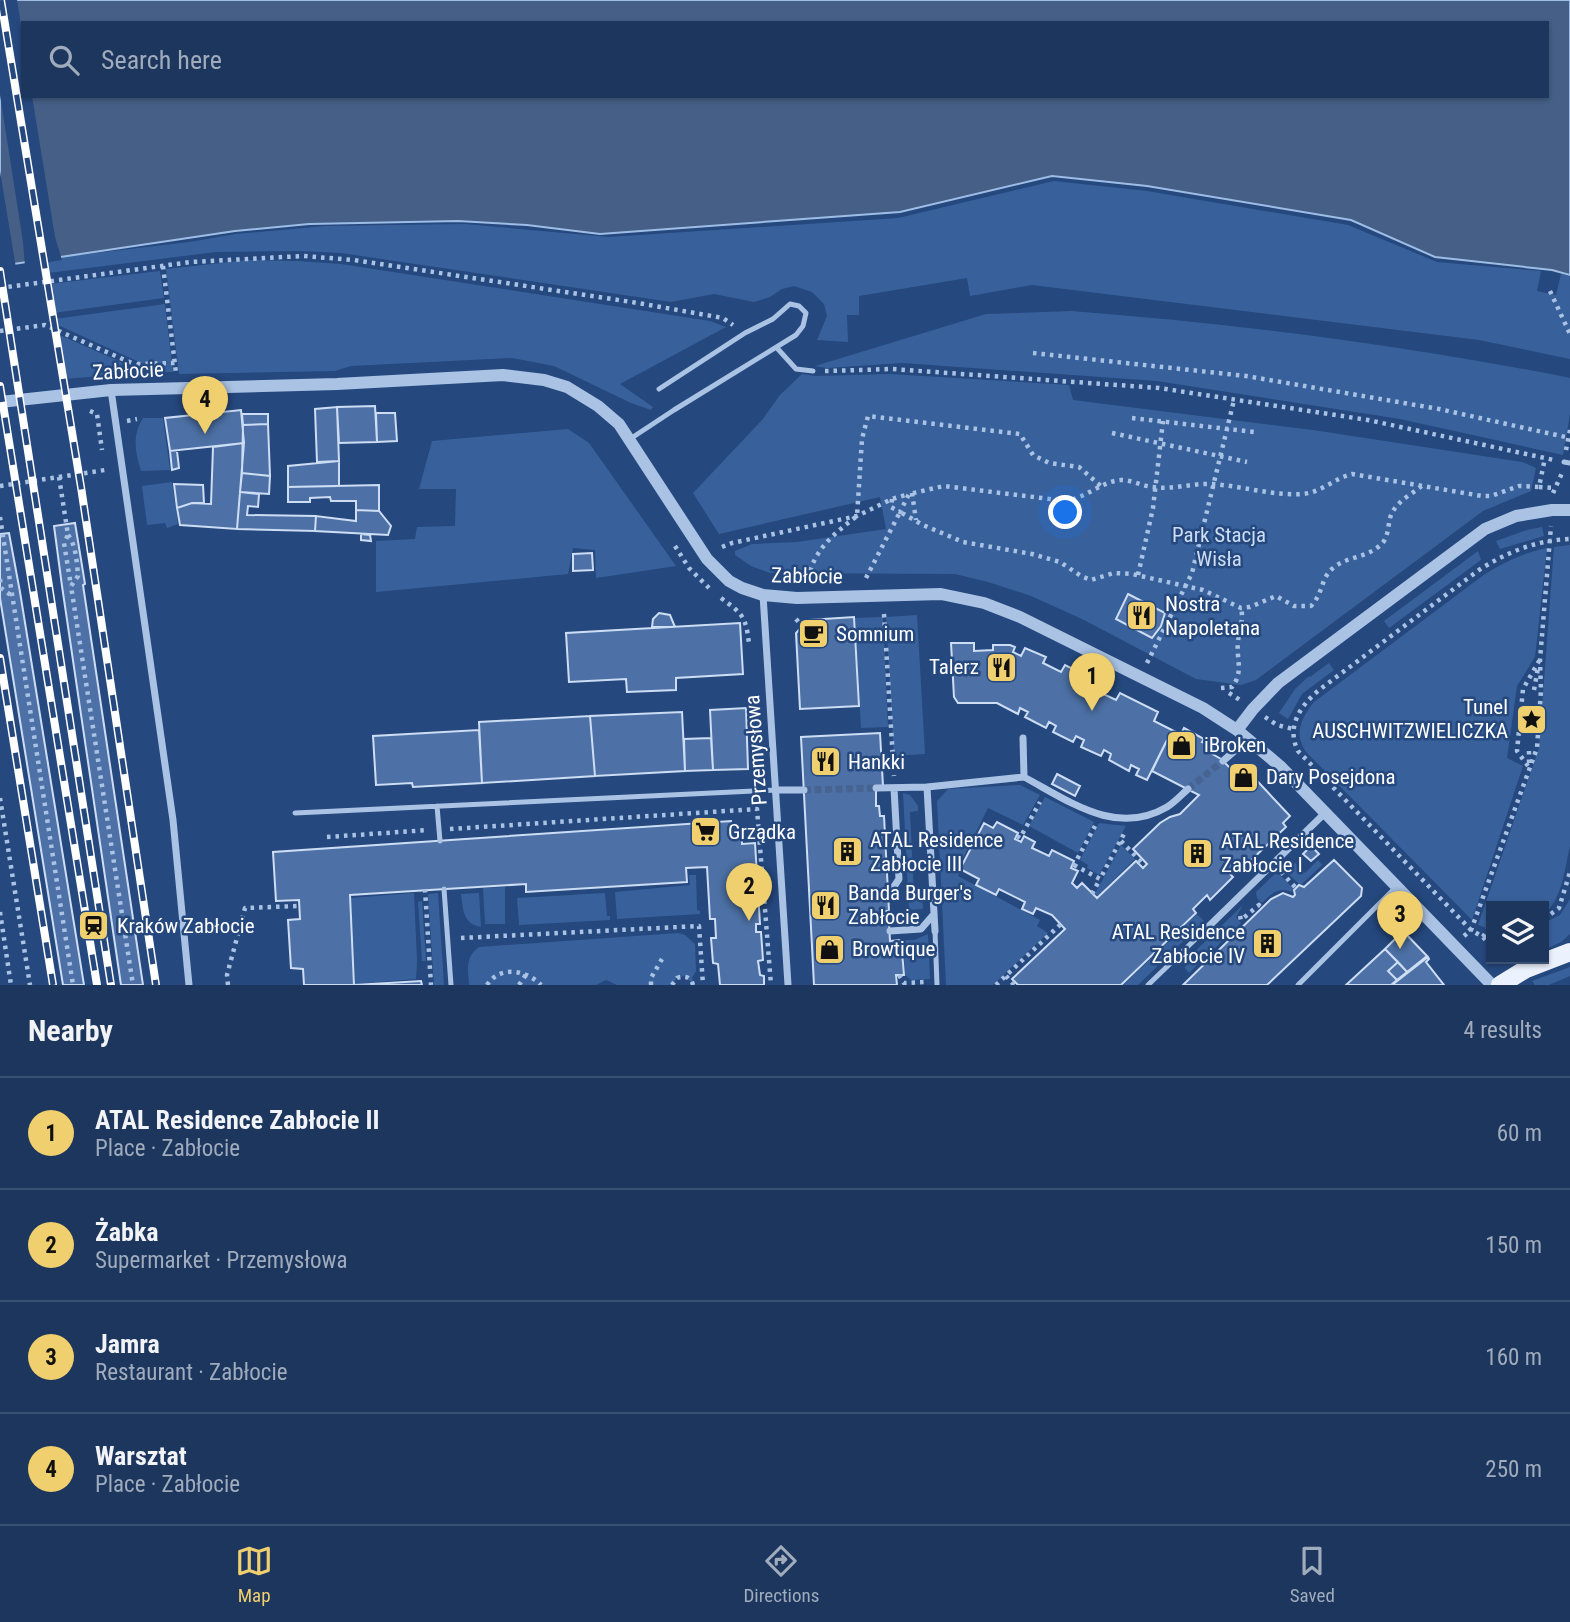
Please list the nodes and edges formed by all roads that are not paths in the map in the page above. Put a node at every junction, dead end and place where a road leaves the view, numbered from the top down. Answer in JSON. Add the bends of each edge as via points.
{"nodes":[{"id":1,"x":777,"y":348,"type":"junction"},
{"id":2,"x":813,"y":371,"type":"road end"},
{"id":3,"x":659,"y":389,"type":"dead end"},
{"id":4,"x":111,"y":390,"type":"junction"},
{"id":5,"x":0,"y":402,"type":"edge"},
{"id":6,"x":631,"y":439,"type":"junction"},
{"id":7,"x":1570,"y":510,"type":"edge"},
{"id":8,"x":764,"y":596,"type":"junction"},
{"id":9,"x":1243,"y":734,"type":"junction"},
{"id":10,"x":1023,"y":738,"type":"dead end"},
{"id":11,"x":1223,"y":761,"type":"tunnel mouth"},
{"id":12,"x":1024,"y":777,"type":"junction"},
{"id":13,"x":927,"y":787,"type":"junction"},
{"id":14,"x":876,"y":788,"type":"tunnel mouth"},
{"id":15,"x":894,"y":788,"type":"junction"},
{"id":16,"x":1188,"y":789,"type":"tunnel mouth"},
{"id":17,"x":776,"y":790,"type":"junction"},
{"id":18,"x":804,"y":790,"type":"tunnel mouth"},
{"id":19,"x":437,"y":806,"type":"junction"},
{"id":20,"x":295,"y":813,"type":"dead end"},
{"id":21,"x":1325,"y":813,"type":"junction"},
{"id":22,"x":440,"y":841,"type":"dead end"},
{"id":23,"x":1397,"y":886,"type":"junction"},
{"id":24,"x":888,"y":888,"type":"dead end"},
{"id":25,"x":444,"y":889,"type":"dead end"},
{"id":26,"x":934,"y":914,"type":"junction"},
{"id":27,"x":1208,"y":927,"type":"joint"},
{"id":28,"x":890,"y":931,"type":"dead end"},
{"id":29,"x":935,"y":931,"type":"joint"},
{"id":30,"x":1570,"y":952,"type":"edge"},
{"id":31,"x":937,"y":983,"type":"edge"},
{"id":32,"x":189,"y":985,"type":"edge"},
{"id":33,"x":451,"y":985,"type":"edge"},
{"id":34,"x":788,"y":985,"type":"edge"},
{"id":35,"x":1148,"y":985,"type":"edge"},
{"id":36,"x":1297,"y":985,"type":"edge"},
{"id":37,"x":1492,"y":985,"type":"edge"},
{"id":38,"x":1500,"y":985,"type":"edge"}],
"edges":[{"from":1,"to":2,"type":"lane","via":[[796,369]]},
{"from":1,"to":3,"type":"lane","via":[[803,326],[806,313],[799,306],[790,304]]},
{"from":1,"to":6,"type":"lane"},
{"from":4,"to":5,"type":"street","name":"Zabłocie"},
{"from":4,"to":6,"type":"street","name":"Zabłocie","via":[[524,376],[579,394],[606,412]]},
{"from":4,"to":32,"type":"street","via":[[173,820]]},
{"from":6,"to":8,"type":"street","name":"Zabłocie","via":[[707,559],[729,581]]},
{"from":7,"to":9,"type":"street","via":[[1516,516],[1471,538],[1278,683],[1253,709]]},
{"from":8,"to":9,"type":"street","name":"Zabłocie","via":[[941,594],[984,603],[1203,708]]},
{"from":8,"to":17,"type":"street","name":"Przemysłowa"},
{"from":9,"to":11,"type":"street"},
{"from":9,"to":21,"type":"street","name":"Zabłocie"},
{"from":10,"to":12,"type":"street"},
{"from":12,"to":13,"type":"street"},
{"from":12,"to":16,"type":"street","via":[[1100,816],[1152,814],[1170,806]]},
{"from":13,"to":15,"type":"street"},
{"from":13,"to":26,"type":"street"},
{"from":14,"to":15,"type":"street"},
{"from":15,"to":24,"type":"street","via":[[899,879]]},
{"from":17,"to":18,"type":"street"},
{"from":17,"to":19,"type":"lane"},
{"from":17,"to":34,"type":"street","name":"Przemysłowa"},
{"from":19,"to":20,"type":"lane"},
{"from":19,"to":22,"type":"lane"},
{"from":21,"to":23,"type":"street","name":"Zabłocie"},
{"from":21,"to":27,"type":"street"},
{"from":23,"to":36,"type":"lane"},
{"from":23,"to":37,"type":"street","name":"Zabłocie"},
{"from":25,"to":33,"type":"lane"},
{"from":26,"to":28,"type":"street","via":[[921,929]]},
{"from":26,"to":29,"type":"street"},
{"from":27,"to":35,"type":"lane"},
{"from":29,"to":31,"type":"lane"},
{"from":30,"to":38,"type":"main road"}]}
